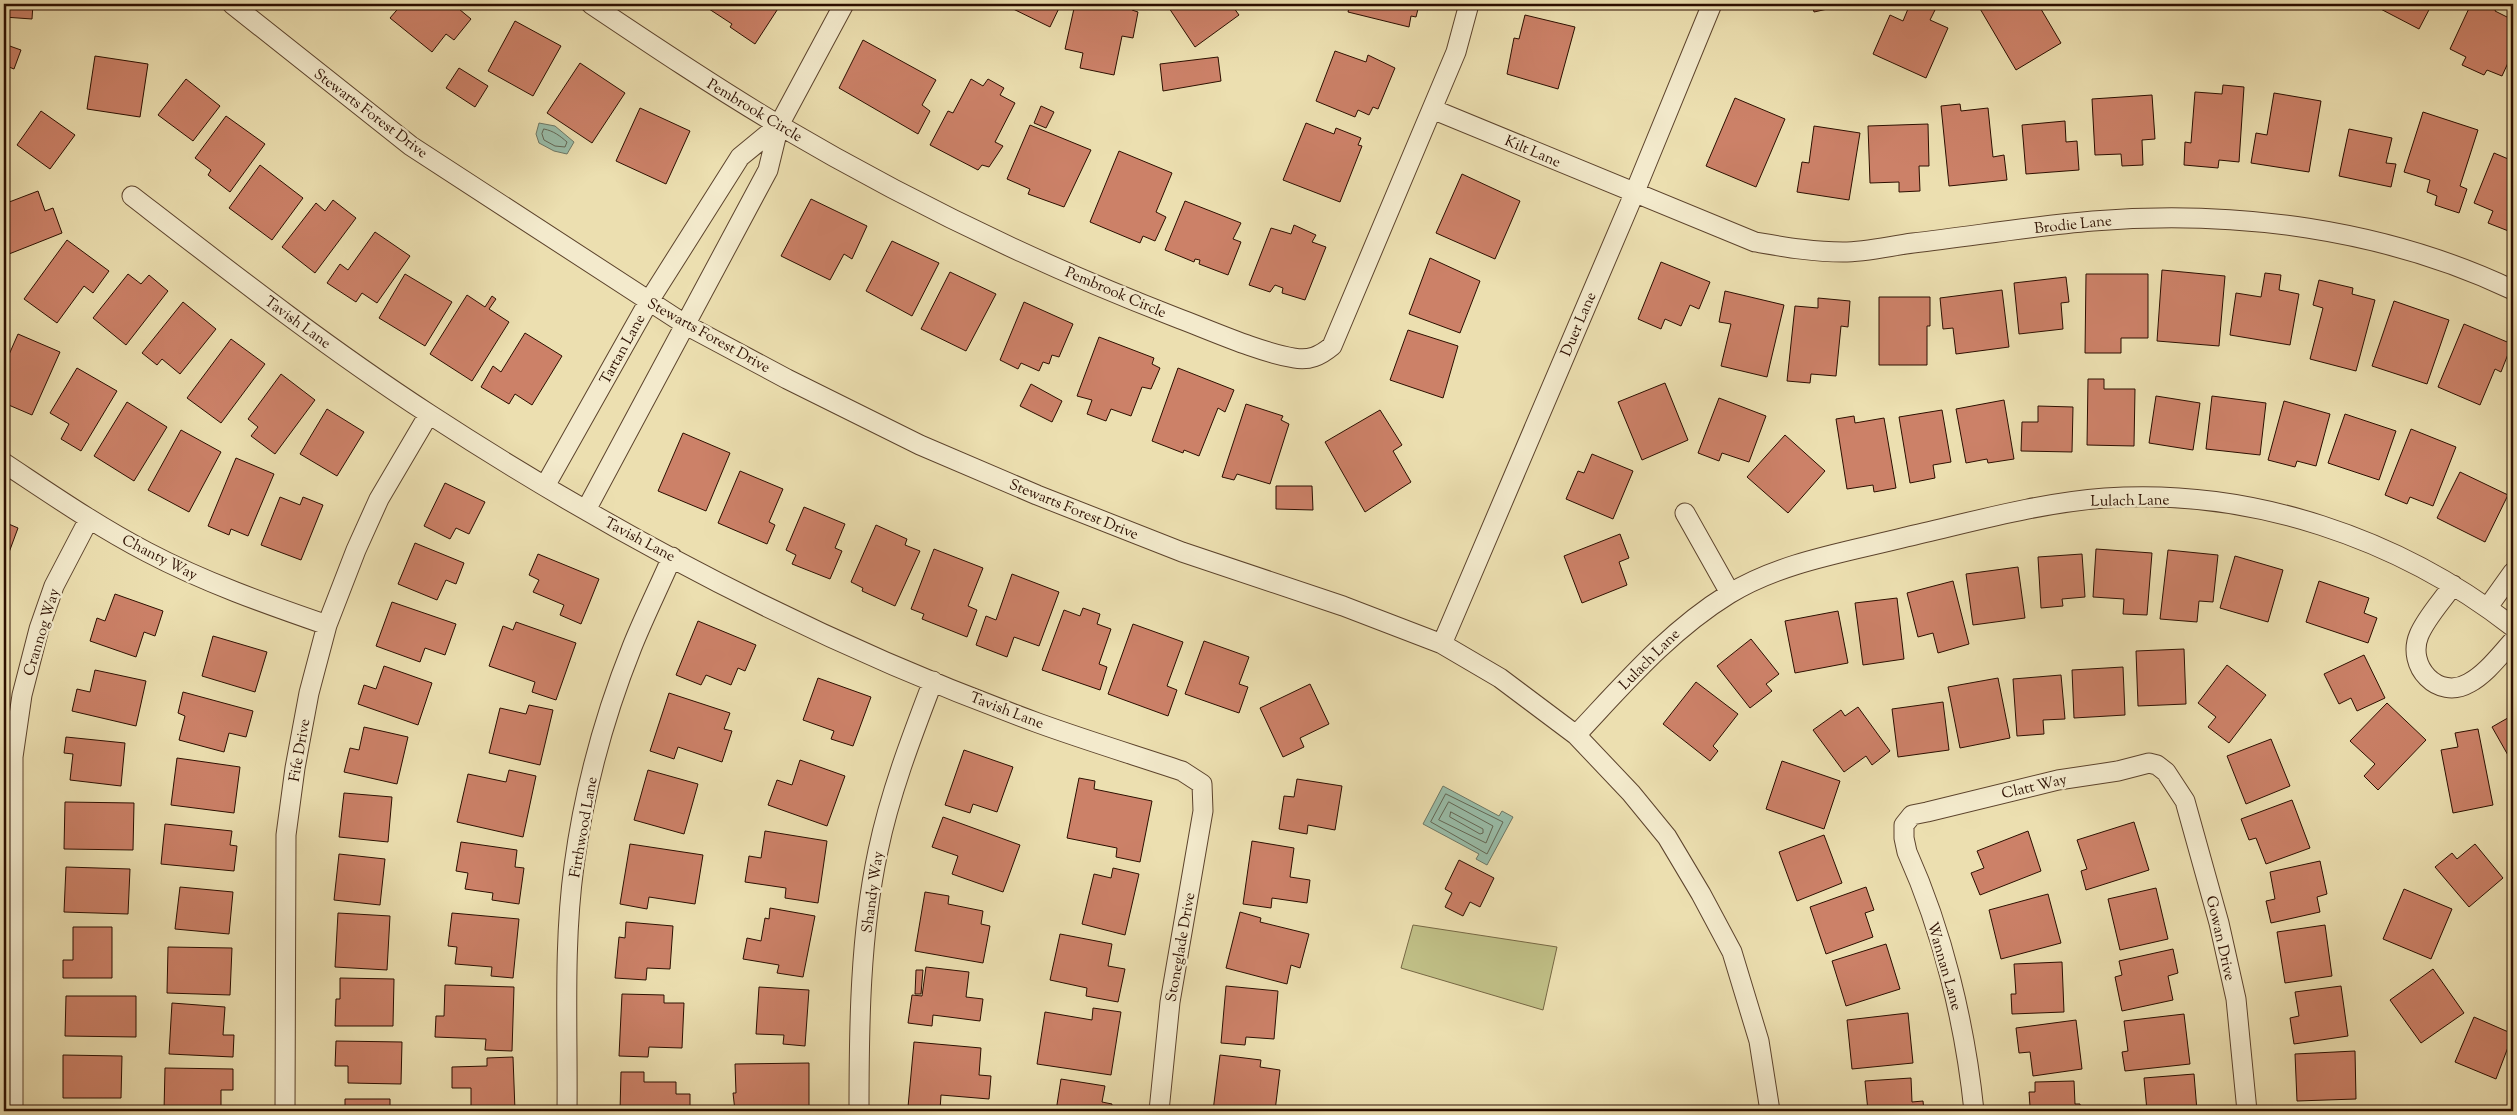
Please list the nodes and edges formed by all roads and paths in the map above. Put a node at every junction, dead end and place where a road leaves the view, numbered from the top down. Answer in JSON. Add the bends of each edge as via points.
{"nodes":[{"id":1,"x":232,"y":4,"type":"edge"},
{"id":2,"x":591,"y":4,"type":"edge"},
{"id":3,"x":844,"y":4,"type":"edge"},
{"id":4,"x":1469,"y":4,"type":"edge"},
{"id":5,"x":1712,"y":4,"type":"edge"},
{"id":6,"x":1432,"y":109,"type":"junction"},
{"id":7,"x":779,"y":125,"type":"junction"},
{"id":8,"x":1634,"y":194,"type":"junction"},
{"id":9,"x":132,"y":196,"type":"dead end"},
{"id":10,"x":2513,"y":290,"type":"edge"},
{"id":11,"x":648,"y":301,"type":"junction"},
{"id":12,"x":686,"y":324,"type":"junction"},
{"id":13,"x":428,"y":414,"type":"junction"},
{"id":14,"x":4,"y":464,"type":"edge"},
{"id":15,"x":545,"y":486,"type":"junction"},
{"id":16,"x":586,"y":510,"type":"junction"},
{"id":17,"x":1685,"y":512,"type":"dead end"},
{"id":18,"x":89,"y":518,"type":"junction"},
{"id":19,"x":672,"y":557,"type":"junction"},
{"id":20,"x":2513,"y":572,"type":"edge"},
{"id":21,"x":2453,"y":585,"type":"junction"},
{"id":22,"x":1730,"y":593,"type":"junction"},
{"id":23,"x":2488,"y":607,"type":"junction"},
{"id":24,"x":327,"y":625,"type":"junction"},
{"id":25,"x":2513,"y":627,"type":"edge"},
{"id":26,"x":2513,"y":641,"type":"edge"},
{"id":27,"x":1442,"y":644,"type":"junction"},
{"id":28,"x":933,"y":681,"type":"junction"},
{"id":29,"x":1576,"y":735,"type":"junction"},
{"id":30,"x":2166,"y":772,"type":"joint"},
{"id":31,"x":1202,"y":784,"type":"joint"},
{"id":32,"x":1904,"y":825,"type":"joint"},
{"id":33,"x":13,"y":1111,"type":"edge"},
{"id":34,"x":285,"y":1111,"type":"edge"},
{"id":35,"x":567,"y":1111,"type":"edge"},
{"id":36,"x":858,"y":1111,"type":"edge"},
{"id":37,"x":1159,"y":1111,"type":"edge"},
{"id":38,"x":1770,"y":1111,"type":"edge"},
{"id":39,"x":1974,"y":1111,"type":"edge"},
{"id":40,"x":2247,"y":1111,"type":"edge"}],
"edges":[{"from":1,"to":11,"type":"street","name":"Stewarts Forest Drive","via":[[411,146]]},
{"from":2,"to":7,"type":"street","name":"Pembrook Circle","via":[[693,73]]},
{"from":3,"to":7,"type":"street","name":"Tartan Lane"},
{"from":4,"to":6,"type":"street","name":"Pembrook Circle","via":[[1456,52]]},
{"from":5,"to":8,"type":"street","name":"Duer Lane"},
{"from":6,"to":7,"type":"street","name":"Pembrook Circle","via":[[1332,346],[1316,357],[1302,359],[1277,354],[1104,289],[936,211]]},
{"from":6,"to":8,"type":"street","name":"Kilt Lane"},
{"from":7,"to":11,"type":"street","name":"Tartan Lane","via":[[740,157]]},
{"from":7,"to":12,"type":"street","name":"Tartan Lane","via":[[768,170]]},
{"from":8,"to":10,"type":"street","name":"Brodie Lane","via":[[1755,242],[1796,250],[1845,252],[2093,221],[2146,218],[2224,219],[2288,225],[2354,237],[2428,257]]},
{"from":8,"to":27,"type":"street","name":"Duer Lane"},
{"from":9,"to":13,"type":"street","name":"Tavish Lane","via":[[292,319]]},
{"from":11,"to":12,"type":"street","name":"Stewarts Forest Drive"},
{"from":11,"to":15,"type":"street","name":"Tartan Lane"},
{"from":12,"to":16,"type":"street","name":"Tartan Lane"},
{"from":12,"to":27,"type":"street","name":"Stewarts Forest Drive","via":[[920,445],[1036,495],[1182,552],[1343,606]]},
{"from":13,"to":15,"type":"street","name":"Tavish Lane"},
{"from":13,"to":24,"type":"street","name":"Fife Drive","via":[[380,499]]},
{"from":14,"to":18,"type":"street","name":"Chanty Way"},
{"from":15,"to":16,"type":"street","name":"Tavish Lane"},
{"from":16,"to":19,"type":"street","name":"Tavish Lane"},
{"from":17,"to":22,"type":"street"},
{"from":18,"to":24,"type":"street","name":"Chanty Way","via":[[147,552],[206,580]]},
{"from":18,"to":33,"type":"street","name":"Crannog Way","via":[[54,586],[39,629],[22,695],[13,757]]},
{"from":19,"to":28,"type":"street","name":"Tavish Lane","via":[[779,612]]},
{"from":19,"to":35,"type":"street","name":"Firthwood Lane","via":[[632,646],[607,718],[588,790],[574,866]]},
{"from":20,"to":23,"type":"street"},
{"from":21,"to":22,"type":"street","name":"Lulach Lane","via":[[2372,544],[2317,524],[2214,501],[2116,498],[2010,512],[1818,559],[1769,574]]},
{"from":21,"to":23,"type":"street","name":"Lulach Lane"},
{"from":21,"to":26,"type":"street","via":[[2419,636],[2415,655],[2420,671],[2429,681],[2440,686],[2468,684]]},
{"from":22,"to":29,"type":"street","name":"Lulach Lane","via":[[1684,624]]},
{"from":23,"to":25,"type":"street","name":"Lulach Lane"},
{"from":24,"to":34,"type":"street","name":"Fife Drive","via":[[307,702],[286,836]]},
{"from":27,"to":29,"type":"street","name":"Stewarts Forest Drive","via":[[1500,678]]},
{"from":28,"to":31,"type":"street","name":"Tavish Lane","via":[[1037,723],[1182,771]]},
{"from":28,"to":36,"type":"street","name":"Shandy Way","via":[[896,785],[878,851],[867,921],[860,1009]]},
{"from":29,"to":38,"type":"street","name":"Stewarts Forest Drive","via":[[1667,837],[1732,952],[1759,1041]]},
{"from":30,"to":32,"type":"street","name":"Clatt Way","via":[[2149,763],[2058,780],[1912,815]]},
{"from":30,"to":40,"type":"street","name":"Gowan Drive","via":[[2185,801],[2219,923],[2236,999]]},
{"from":31,"to":37,"type":"street","name":"Stoneglade Drive","via":[[1203,812],[1170,1002]]},
{"from":32,"to":39,"type":"street","name":"Wannan Lane","via":[[1907,852],[1938,939],[1956,1006]]}]}
